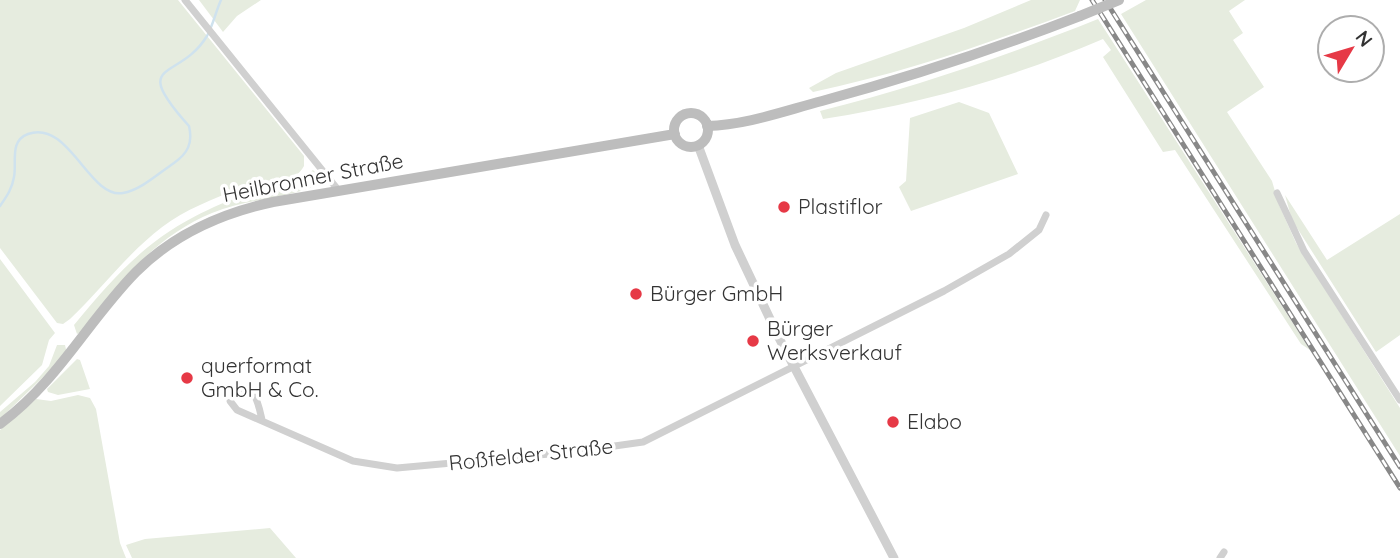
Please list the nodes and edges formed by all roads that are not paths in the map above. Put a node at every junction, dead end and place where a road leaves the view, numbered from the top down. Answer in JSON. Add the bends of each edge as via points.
{"nodes":[{"id":1,"x":185,"y":0,"type":"edge"},
{"id":2,"x":1119,"y":0,"type":"edge"},
{"id":3,"x":707,"y":126,"type":"junction"},
{"id":4,"x":675,"y":134,"type":"junction"},
{"id":5,"x":698,"y":145,"type":"junction"},
{"id":6,"x":339,"y":191,"type":"junction"},
{"id":7,"x":1277,"y":193,"type":"dead end"},
{"id":8,"x":1046,"y":215,"type":"dead end"},
{"id":9,"x":793,"y":368,"type":"junction"},
{"id":10,"x":1400,"y":400,"type":"edge"},
{"id":11,"x":262,"y":420,"type":"junction"},
{"id":12,"x":0,"y":424,"type":"edge"},
{"id":13,"x":894,"y":558,"type":"edge"}],
"edges":[{"from":1,"to":6,"type":"street"},
{"from":2,"to":3,"type":"main road","bridge":true,"via":[[900,80],[765,117]]},
{"from":3,"to":4,"type":"main road","via":[[696,114],[684,115]]},
{"from":3,"to":5,"type":"main road","via":[[705,140]]},
{"from":4,"to":5,"type":"main road","via":[[681,144]]},
{"from":4,"to":6,"type":"main road","name":"Heilbronner Straße"},
{"from":5,"to":9,"type":"street","via":[[735,245]]},
{"from":6,"to":12,"type":"main road","name":"Heilbronner Straße","via":[[217,217],[168,246],[124,285],[74,351]]},
{"from":7,"to":10,"type":"street","via":[[1304,251]]},
{"from":8,"to":9,"type":"street","name":"Roßfelder Straße","via":[[1039,230],[1009,254]]},
{"from":9,"to":11,"type":"street","name":"Roßfelder Straße","via":[[643,442],[485,461],[397,468],[362,463]]},
{"from":9,"to":13,"type":"street"},
{"from":11,"to":11,"type":"street","name":"Roßfelder Straße","via":[[237,410],[230,401],[232,392],[251,389]]}]}
